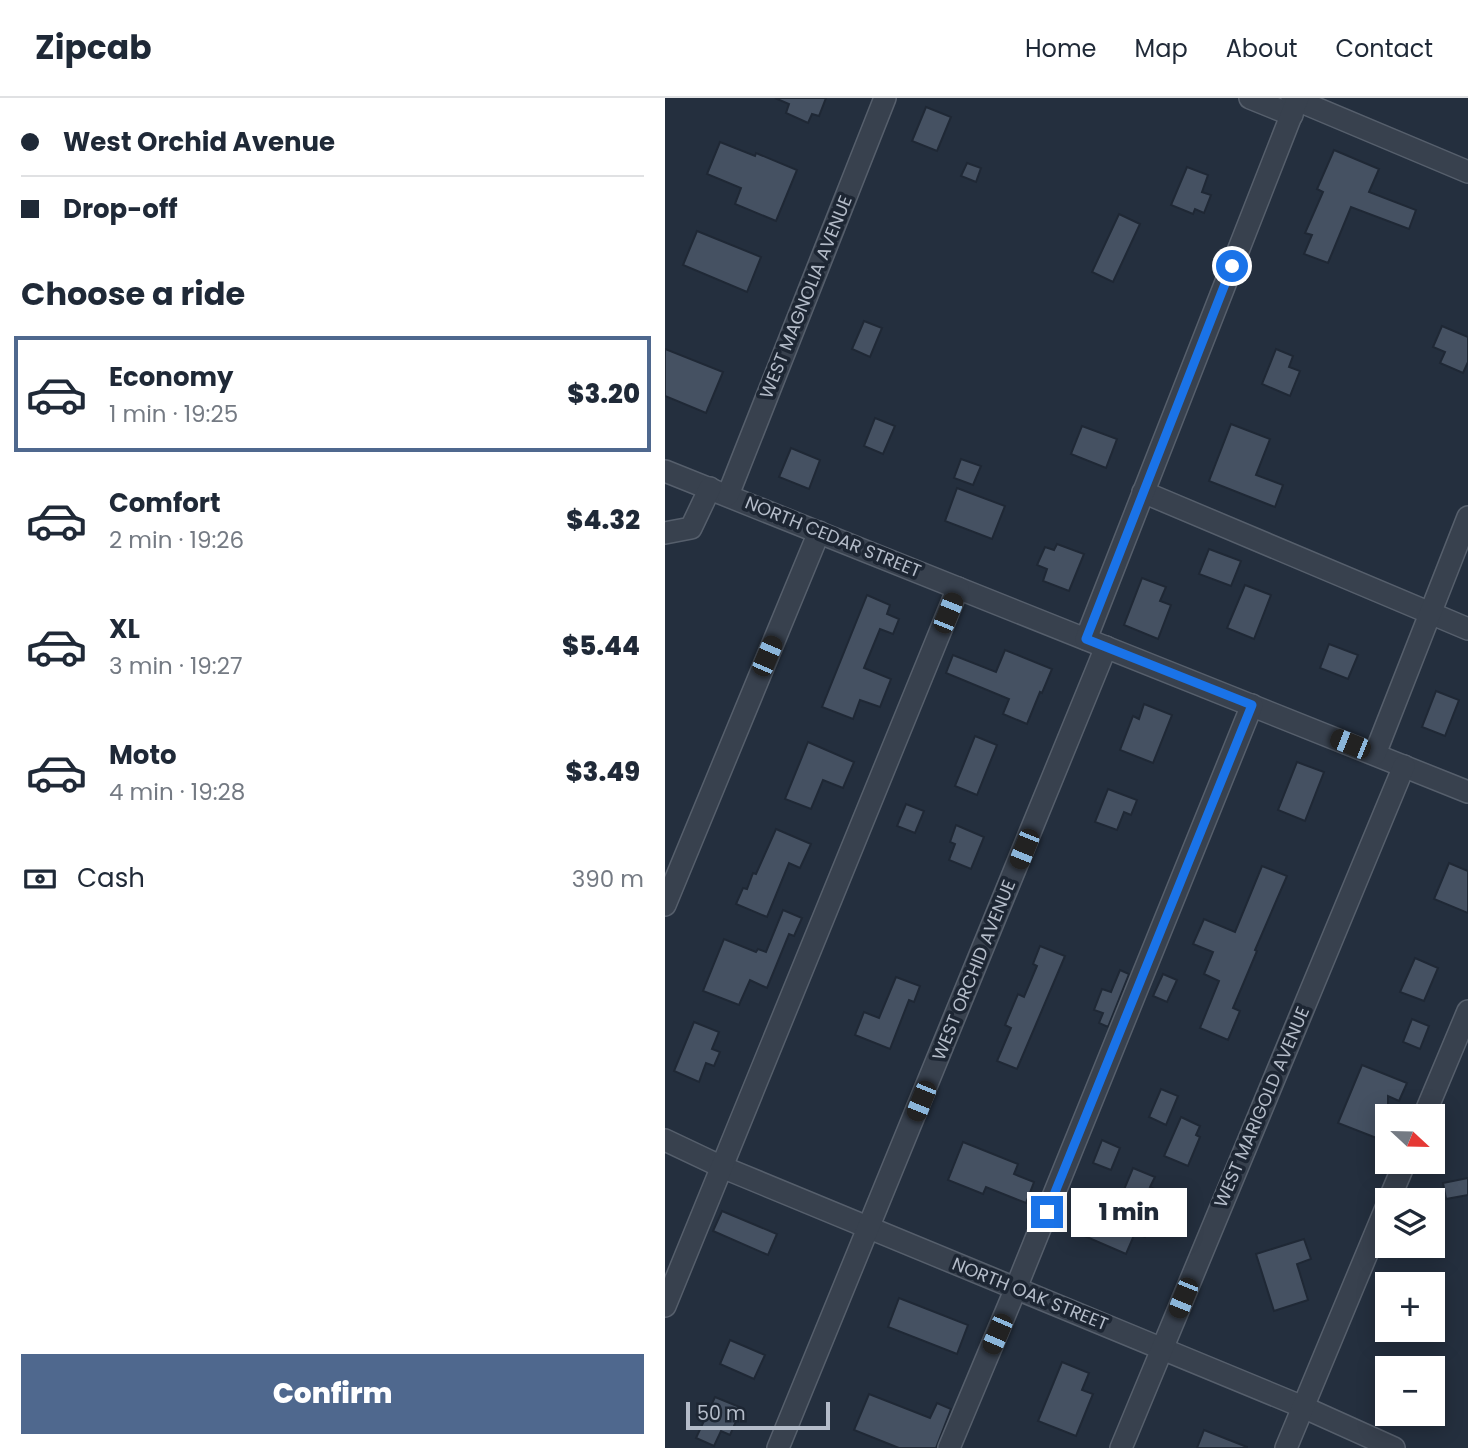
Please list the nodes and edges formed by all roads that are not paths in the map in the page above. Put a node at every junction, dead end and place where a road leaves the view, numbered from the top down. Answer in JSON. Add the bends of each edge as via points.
{"nodes":[{"id":1,"x":885,"y":98,"type":"edge"},
{"id":2,"x":1250,"y":98,"type":"edge"},
{"id":3,"x":1295,"y":103,"type":"edge"},
{"id":4,"x":1468,"y":172,"type":"edge"},
{"id":5,"x":665,"y":471,"type":"edge"},
{"id":6,"x":719,"y":492,"type":"junction"},
{"id":7,"x":1143,"y":492,"type":"junction"},
{"id":8,"x":1468,"y":517,"type":"edge"},
{"id":9,"x":819,"y":532,"type":"junction"},
{"id":10,"x":665,"y":533,"type":"edge"},
{"id":11,"x":958,"y":588,"type":"junction"},
{"id":12,"x":1430,"y":613,"type":"junction"},
{"id":13,"x":1468,"y":629,"type":"edge"},
{"id":14,"x":1096,"y":643,"type":"junction"},
{"id":15,"x":1252,"y":705,"type":"junction"},
{"id":16,"x":1375,"y":754,"type":"junction"},
{"id":17,"x":1404,"y":766,"type":"junction"},
{"id":18,"x":1468,"y":792,"type":"edge"},
{"id":19,"x":665,"y":905,"type":"edge"},
{"id":20,"x":1468,"y":1011,"type":"edge"},
{"id":21,"x":1429,"y":1104,"type":"edge"},
{"id":22,"x":665,"y":1140,"type":"edge"},
{"id":23,"x":722,"y":1167,"type":"junction"},
{"id":24,"x":869,"y":1228,"type":"junction"},
{"id":25,"x":1375,"y":1233,"type":"edge"},
{"id":26,"x":1016,"y":1288,"type":"junction"},
{"id":27,"x":665,"y":1306,"type":"edge"},
{"id":28,"x":1162,"y":1349,"type":"junction"},
{"id":29,"x":1303,"y":1407,"type":"junction"},
{"id":30,"x":778,"y":1448,"type":"edge"},
{"id":31,"x":949,"y":1448,"type":"edge"},
{"id":32,"x":1121,"y":1448,"type":"edge"},
{"id":33,"x":1286,"y":1448,"type":"edge"},
{"id":34,"x":1394,"y":1448,"type":"edge"}],
"edges":[{"from":1,"to":6,"type":"street","name":"WEST MAGNOLIA AVENUE"},
{"from":2,"to":3,"type":"street"},
{"from":3,"to":4,"type":"street"},
{"from":3,"to":7,"type":"street","name":"WEST ORCHID AVENUE"},
{"from":5,"to":6,"type":"street","name":"NORTH CEDAR STREET"},
{"from":6,"to":9,"type":"street","name":"NORTH CEDAR STREET"},
{"from":6,"to":10,"type":"street","name":"WEST MAGNOLIA AVENUE","via":[[691,528]]},
{"from":7,"to":12,"type":"street"},
{"from":7,"to":14,"type":"street","name":"WEST ORCHID AVENUE"},
{"from":8,"to":12,"type":"street"},
{"from":9,"to":11,"type":"street","name":"NORTH CEDAR STREET"},
{"from":9,"to":19,"type":"street"},
{"from":11,"to":14,"type":"street","name":"NORTH CEDAR STREET"},
{"from":11,"to":23,"type":"street"},
{"from":12,"to":13,"type":"street"},
{"from":12,"to":16,"type":"street"},
{"from":14,"to":15,"type":"street","name":"NORTH CEDAR STREET"},
{"from":14,"to":24,"type":"street","name":"WEST ORCHID AVENUE"},
{"from":15,"to":16,"type":"street","name":"NORTH CEDAR STREET"},
{"from":15,"to":26,"type":"street"},
{"from":16,"to":17,"type":"street","name":"NORTH CEDAR STREET"},
{"from":17,"to":18,"type":"street","name":"NORTH CEDAR STREET"},
{"from":17,"to":28,"type":"street","name":"WEST MARIGOLD AVENUE"},
{"from":20,"to":21,"type":"street"},
{"from":22,"to":23,"type":"street","name":"NORTH OAK STREET"},
{"from":23,"to":24,"type":"street","name":"NORTH OAK STREET"},
{"from":23,"to":27,"type":"street"},
{"from":24,"to":26,"type":"street","name":"NORTH OAK STREET"},
{"from":24,"to":30,"type":"street","name":"WEST ORCHID AVENUE"},
{"from":25,"to":29,"type":"street"},
{"from":26,"to":28,"type":"street","name":"NORTH OAK STREET"},
{"from":26,"to":31,"type":"street"},
{"from":28,"to":29,"type":"street","name":"NORTH OAK STREET"},
{"from":28,"to":32,"type":"street","name":"WEST MARIGOLD AVENUE"},
{"from":29,"to":33,"type":"street"},
{"from":29,"to":34,"type":"street","name":"NORTH OAK STREET"}]}
